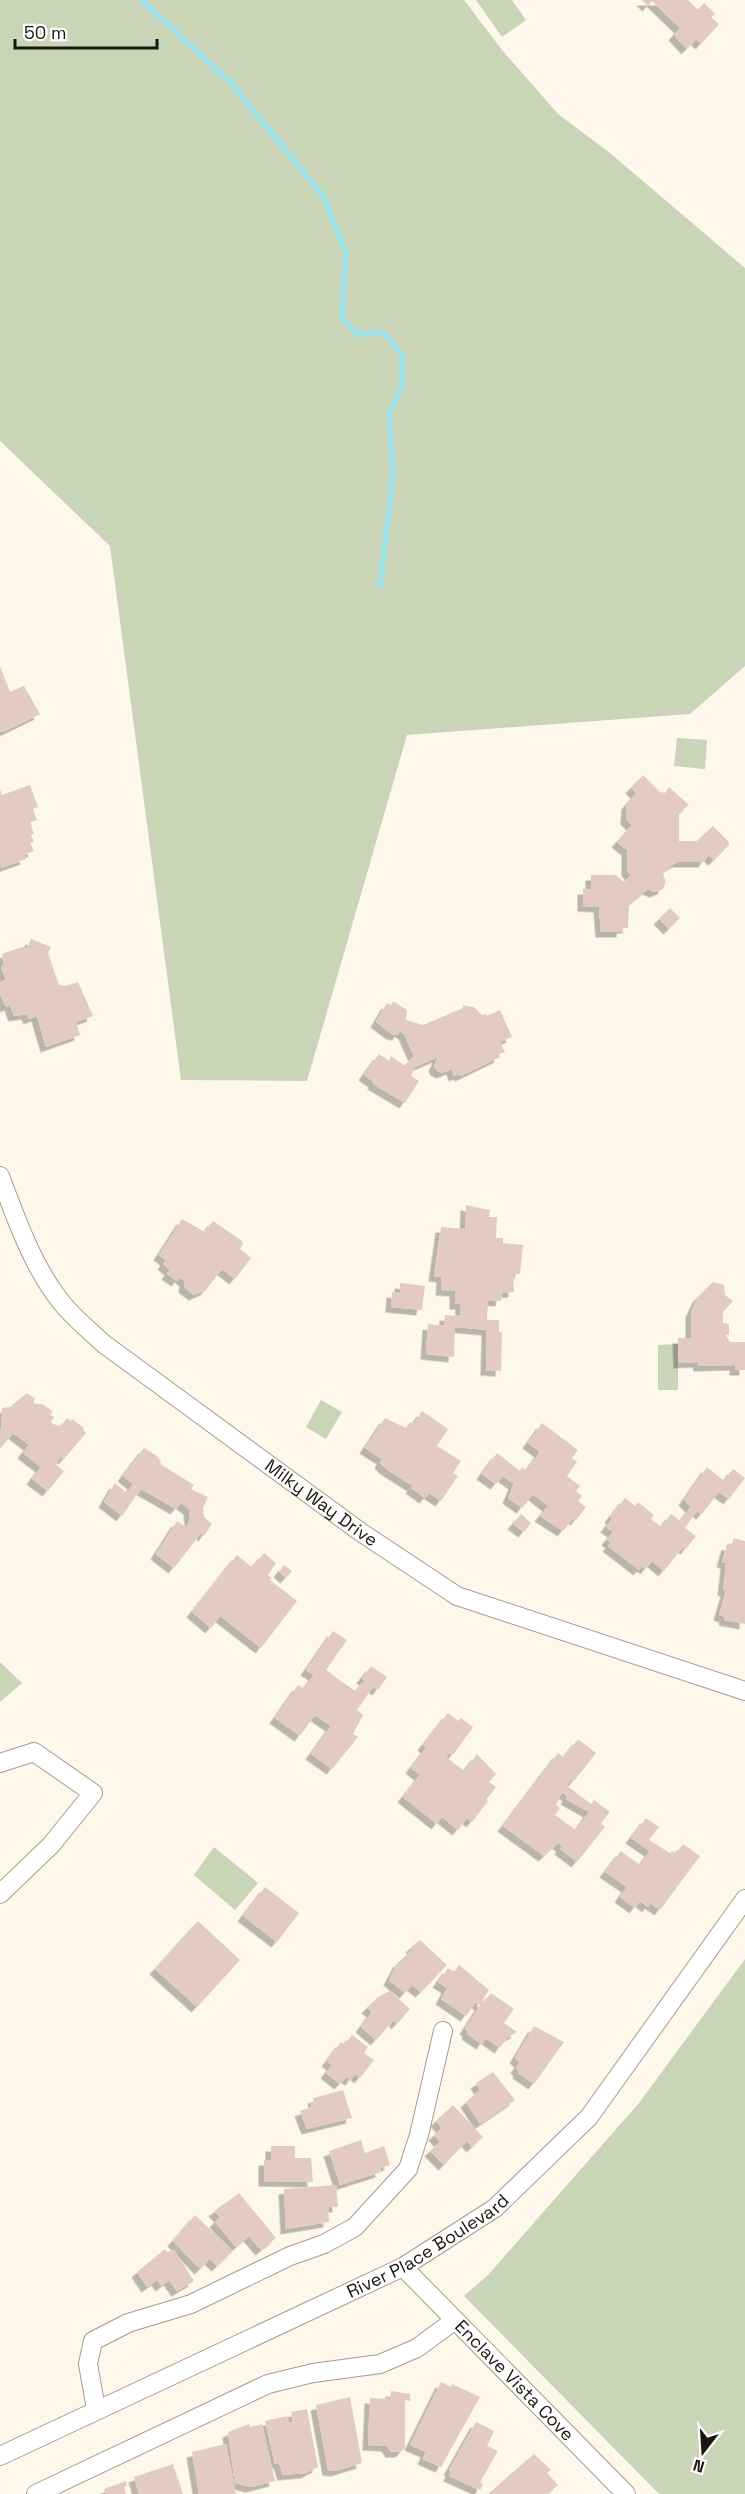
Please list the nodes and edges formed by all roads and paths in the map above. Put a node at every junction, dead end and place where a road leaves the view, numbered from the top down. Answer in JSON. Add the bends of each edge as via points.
{"nodes":[{"id":1,"x":0,"y":1176,"type":"edge"},
{"id":2,"x":745,"y":1691,"type":"edge"},
{"id":3,"x":0,"y":1763,"type":"edge"},
{"id":4,"x":0,"y":1894,"type":"edge"},
{"id":5,"x":745,"y":1899,"type":"edge"},
{"id":6,"x":443,"y":2031,"type":"dead end"},
{"id":7,"x":403,"y":2266,"type":"junction"},
{"id":8,"x":455,"y":2320,"type":"junction"},
{"id":9,"x":96,"y":2409,"type":"junction"},
{"id":10,"x":0,"y":2456,"type":"edge"},
{"id":11,"x":36,"y":2494,"type":"edge"},
{"id":12,"x":626,"y":2494,"type":"edge"}],
"edges":[{"from":1,"to":2,"type":"street","name":"Milky Way Drive","via":[[35,1259],[71,1314],[104,1344],[362,1533],[458,1596]]},
{"from":3,"to":4,"type":"street","via":[[34,1752],[93,1793],[51,1845]]},
{"from":5,"to":7,"type":"street","name":"River Place Boulevard","via":[[589,2117],[495,2208]]},
{"from":6,"to":9,"type":"street","via":[[408,2169],[383,2198],[355,2227],[324,2244],[290,2256],[191,2304],[128,2323],[93,2341],[88,2364]]},
{"from":7,"to":8,"type":"street","name":"Enclave Vista Cove"},
{"from":7,"to":9,"type":"street","name":"River Place Boulevard"},
{"from":8,"to":11,"type":"street","via":[[417,2348],[380,2364],[268,2384]]},
{"from":8,"to":12,"type":"street","name":"Enclave Vista Cove"},
{"from":9,"to":10,"type":"street","name":"River Place Boulevard"}]}
